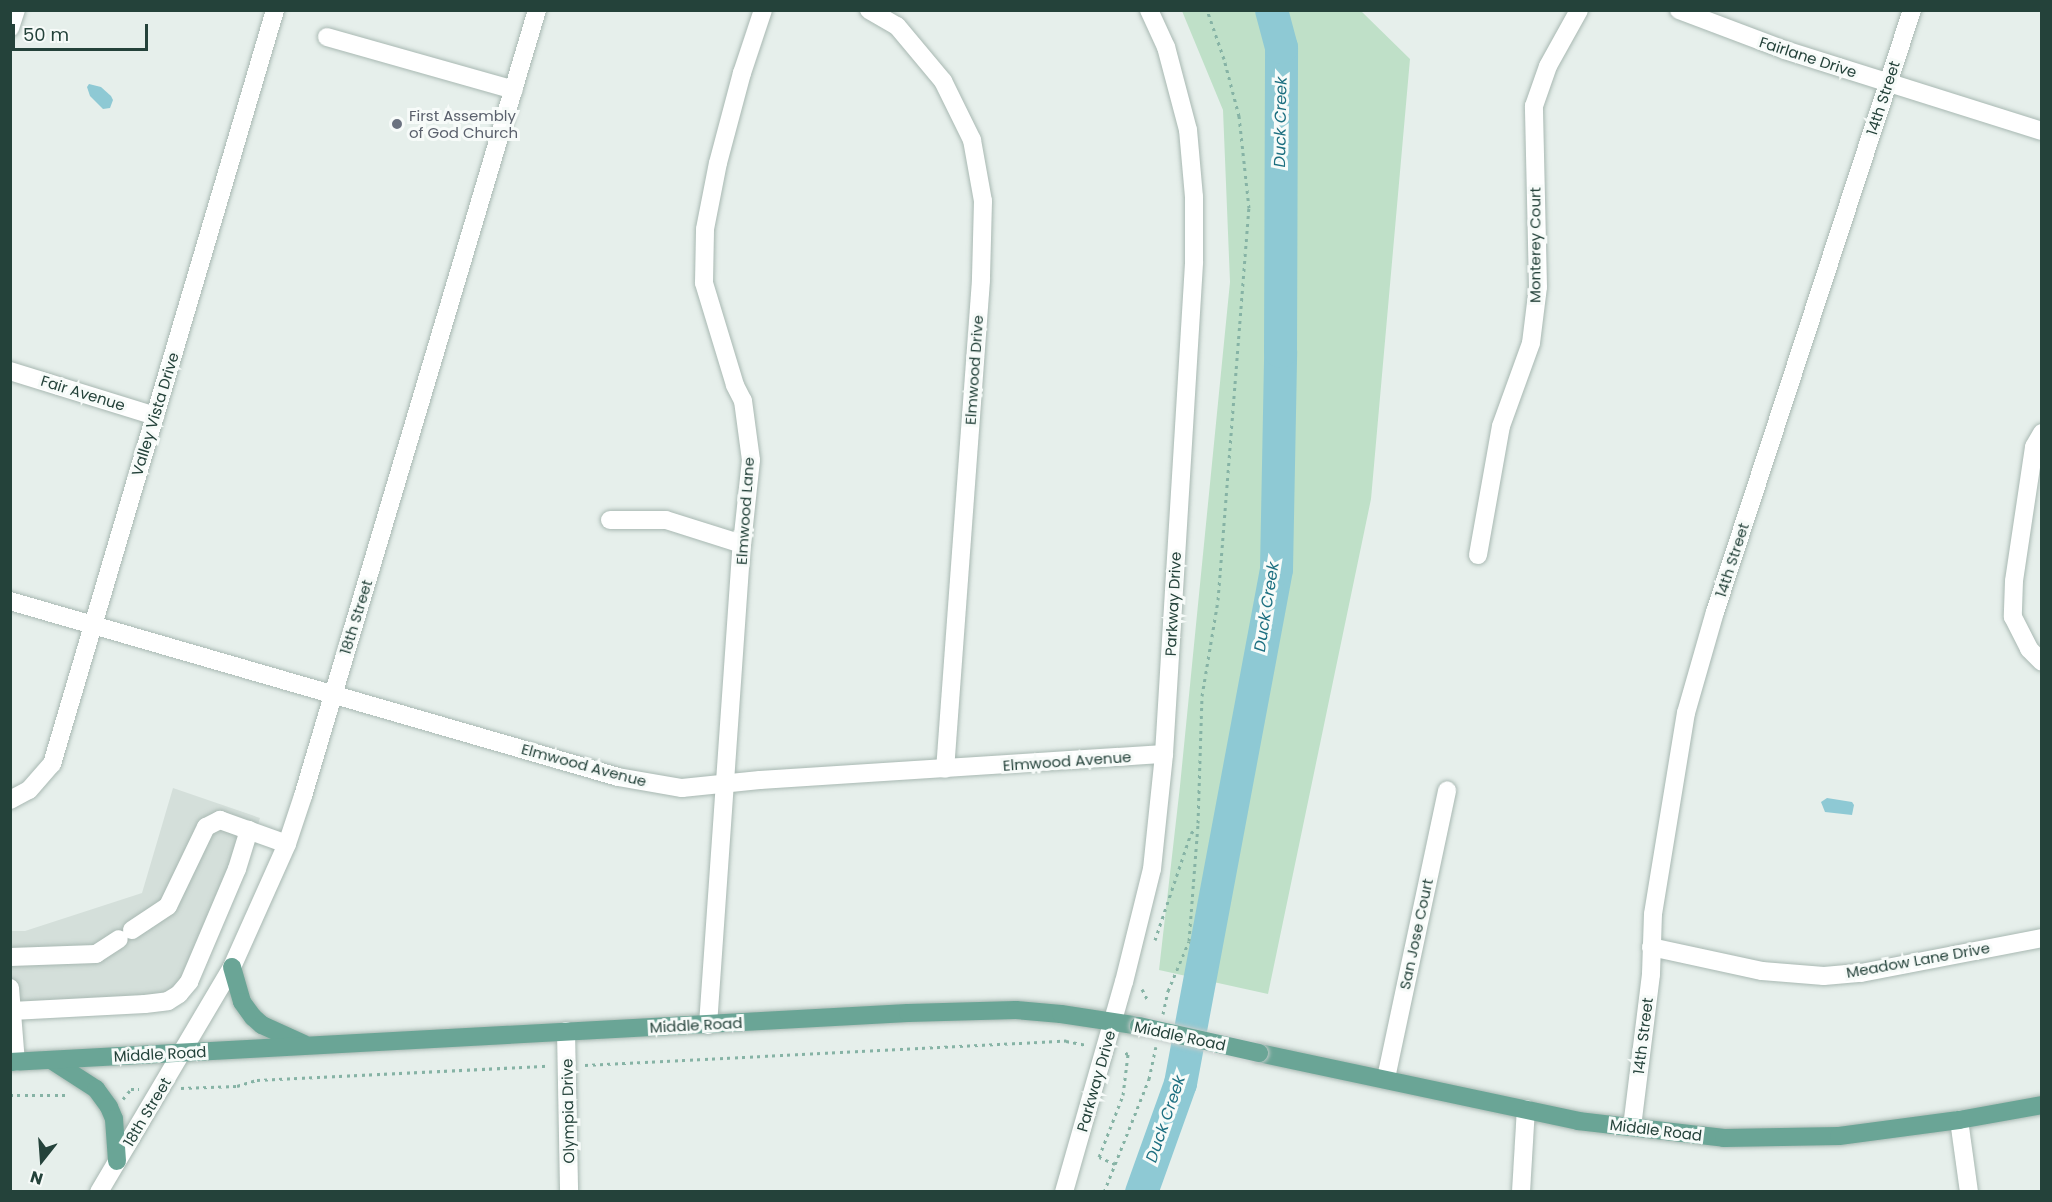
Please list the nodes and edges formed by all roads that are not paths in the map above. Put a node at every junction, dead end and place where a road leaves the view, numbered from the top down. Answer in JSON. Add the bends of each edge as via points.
{"nodes":[{"id":1,"x":16,"y":10,"type":"edge"},
{"id":2,"x":275,"y":10,"type":"edge"},
{"id":3,"x":537,"y":10,"type":"edge"},
{"id":4,"x":763,"y":10,"type":"edge"},
{"id":5,"x":869,"y":10,"type":"edge"},
{"id":6,"x":1149,"y":10,"type":"edge"},
{"id":7,"x":1580,"y":10,"type":"edge"},
{"id":8,"x":1679,"y":10,"type":"edge"},
{"id":9,"x":1912,"y":10,"type":"edge"},
{"id":10,"x":10,"y":28,"type":"edge"},
{"id":11,"x":327,"y":37,"type":"dead end"},
{"id":12,"x":1888,"y":83,"type":"junction"},
{"id":13,"x":513,"y":90,"type":"junction"},
{"id":14,"x":2040,"y":124,"type":"edge"},
{"id":15,"x":10,"y":371,"type":"edge"},
{"id":16,"x":154,"y":416,"type":"junction"},
{"id":17,"x":2042,"y":433,"type":"edge"},
{"id":18,"x":610,"y":520,"type":"dead end"},
{"id":19,"x":742,"y":544,"type":"junction"},
{"id":20,"x":1478,"y":555,"type":"dead end"},
{"id":21,"x":10,"y":601,"type":"edge"},
{"id":22,"x":92,"y":626,"type":"junction"},
{"id":23,"x":2042,"y":662,"type":"edge"},
{"id":24,"x":333,"y":694,"type":"junction"},
{"id":25,"x":1164,"y":754,"type":"junction"},
{"id":26,"x":945,"y":769,"type":"junction"},
{"id":27,"x":724,"y":784,"type":"junction"},
{"id":28,"x":1447,"y":790,"type":"dead end"},
{"id":29,"x":10,"y":800,"type":"edge"},
{"id":30,"x":249,"y":830,"type":"junction"},
{"id":31,"x":287,"y":844,"type":"junction"},
{"id":32,"x":2042,"y":938,"type":"edge"},
{"id":33,"x":1652,"y":947,"type":"junction"},
{"id":34,"x":10,"y":957,"type":"edge"},
{"id":35,"x":232,"y":967,"type":"junction"},
{"id":36,"x":10,"y":988,"type":"edge"},
{"id":37,"x":12,"y":1011,"type":"edge"},
{"id":38,"x":1113,"y":1022,"type":"junction"},
{"id":39,"x":708,"y":1025,"type":"junction"},
{"id":40,"x":566,"y":1031,"type":"junction"},
{"id":41,"x":309,"y":1046,"type":"junction"},
{"id":42,"x":182,"y":1053,"type":"junction"},
{"id":43,"x":51,"y":1060,"type":"junction"},
{"id":44,"x":13,"y":1062,"type":"edge"},
{"id":45,"x":1386,"y":1078,"type":"junction"},
{"id":46,"x":2042,"y":1105,"type":"edge"},
{"id":47,"x":1526,"y":1109,"type":"junction"},
{"id":48,"x":1959,"y":1120,"type":"junction"},
{"id":49,"x":1632,"y":1127,"type":"junction"},
{"id":50,"x":117,"y":1161,"type":"junction"},
{"id":51,"x":99,"y":1191,"type":"edge"},
{"id":52,"x":569,"y":1191,"type":"edge"},
{"id":53,"x":1064,"y":1191,"type":"edge"},
{"id":54,"x":1521,"y":1191,"type":"edge"},
{"id":55,"x":1969,"y":1191,"type":"edge"}],
"edges":[{"from":1,"to":10,"type":"street"},
{"from":2,"to":16,"type":"street","name":"Valley Vista Drive"},
{"from":3,"to":13,"type":"street","name":"18th Street"},
{"from":4,"to":19,"type":"street","name":"Elmwood Lane","via":[[730,118],[705,229],[704,283],[743,401],[751,460]]},
{"from":5,"to":26,"type":"street","name":"Elmwood Drive","via":[[897,26],[943,81],[972,140],[983,201],[981,280]]},
{"from":6,"to":25,"type":"street","name":"Parkway Drive","via":[[1166,47],[1188,130],[1194,197],[1194,262]]},
{"from":7,"to":20,"type":"street","name":"Monterey Court","via":[[1548,66],[1534,106],[1538,287],[1531,343],[1501,426]]},
{"from":8,"to":12,"type":"street","name":"Fairlane Drive"},
{"from":9,"to":12,"type":"street","name":"14th Street"},
{"from":11,"to":13,"type":"street"},
{"from":12,"to":14,"type":"street","name":"Fairlane Drive"},
{"from":12,"to":33,"type":"street","name":"14th Street","via":[[1715,612],[1686,713],[1659,870]]},
{"from":13,"to":24,"type":"street","name":"18th Street"},
{"from":15,"to":16,"type":"street","name":"Fair Avenue"},
{"from":16,"to":22,"type":"street","name":"Valley Vista Drive"},
{"from":17,"to":23,"type":"street","via":[[2034,447],[2013,581],[2013,617],[2029,649]]},
{"from":18,"to":19,"type":"street","via":[[666,520]]},
{"from":19,"to":27,"type":"street","name":"Elmwood Lane"},
{"from":21,"to":22,"type":"street","name":"Elmwood Avenue"},
{"from":22,"to":24,"type":"street","name":"Elmwood Avenue"},
{"from":22,"to":29,"type":"street","name":"Valley Vista Drive","via":[[52,764],[28,790]]},
{"from":24,"to":27,"type":"street","name":"Elmwood Avenue","via":[[618,777],[682,788]]},
{"from":24,"to":31,"type":"street","name":"18th Street"},
{"from":25,"to":26,"type":"street","name":"Elmwood Avenue"},
{"from":25,"to":38,"type":"street","name":"Parkway Drive","via":[[1152,869]]},
{"from":26,"to":27,"type":"street","name":"Elmwood Avenue"},
{"from":27,"to":39,"type":"street","name":"Elmwood Lane"},
{"from":28,"to":45,"type":"street","name":"San Jose Court"},
{"from":30,"to":31,"type":"street"},
{"from":30,"to":34,"type":"street","via":[[220,820],[206,827],[168,906],[96,954]]},
{"from":30,"to":37,"type":"street","via":[[237,869],[192,974],[179,994],[168,1001],[145,1005]]},
{"from":31,"to":35,"type":"street","name":"18th Street"},
{"from":32,"to":33,"type":"street","name":"Meadow Lane Drive","via":[[1861,973],[1824,976],[1762,970]]},
{"from":33,"to":49,"type":"street","name":"14th Street"},
{"from":35,"to":41,"type":"main road","name":"Middle Road","via":[[242,1002],[253,1017]]},
{"from":35,"to":42,"type":"street","name":"18th Street"},
{"from":36,"to":37,"type":"street"},
{"from":37,"to":44,"type":"street"},
{"from":38,"to":39,"type":"main road","name":"Middle Road","via":[[1016,1010]]},
{"from":38,"to":45,"type":"main road","name":"Middle Road","bridge":true},
{"from":38,"to":53,"type":"street","name":"Parkway Drive"},
{"from":39,"to":40,"type":"main road","name":"Middle Road"},
{"from":40,"to":41,"type":"main road","name":"Middle Road"},
{"from":40,"to":52,"type":"street","name":"Olympia Drive"},
{"from":41,"to":42,"type":"main road","name":"Middle Road"},
{"from":42,"to":43,"type":"main road","name":"Middle Road"},
{"from":42,"to":50,"type":"street","name":"18th Street"},
{"from":43,"to":44,"type":"main road","name":"Middle Road"},
{"from":43,"to":50,"type":"main road","via":[[96,1089],[109,1107],[114,1119]]},
{"from":45,"to":47,"type":"main road","name":"Middle Road"},
{"from":46,"to":48,"type":"main road","name":"Middle Road"},
{"from":47,"to":49,"type":"main road","name":"Middle Road","via":[[1578,1121]]},
{"from":47,"to":54,"type":"street"},
{"from":48,"to":49,"type":"main road","name":"Middle Road","via":[[1839,1137],[1724,1138]]},
{"from":48,"to":55,"type":"street"},
{"from":50,"to":51,"type":"street","name":"18th Street"}]}
